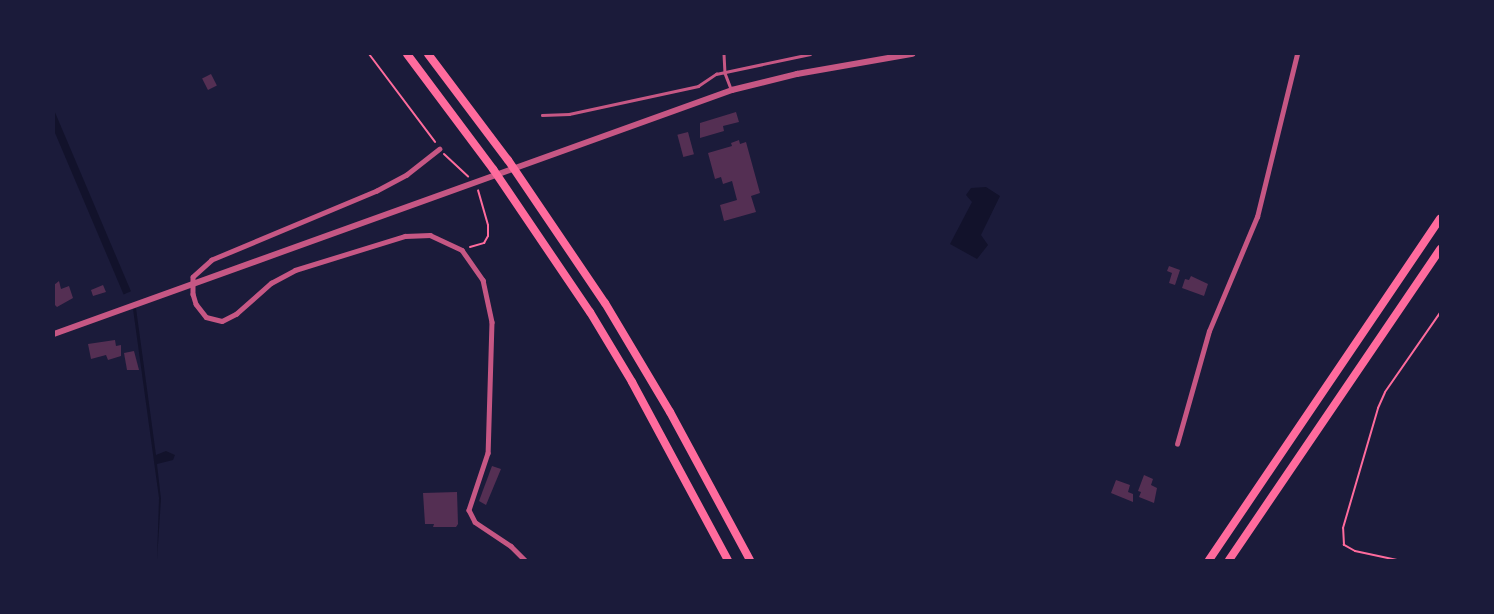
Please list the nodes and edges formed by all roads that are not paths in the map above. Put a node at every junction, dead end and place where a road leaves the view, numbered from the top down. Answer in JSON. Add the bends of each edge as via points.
{"nodes":[{"id":1,"x":407,"y":54,"type":"edge"},
{"id":2,"x":428,"y":54,"type":"edge"},
{"id":3,"x":724,"y":54,"type":"edge"},
{"id":4,"x":810,"y":54,"type":"edge"},
{"id":5,"x":912,"y":54,"type":"edge"},
{"id":6,"x":1297,"y":54,"type":"edge"},
{"id":7,"x":882,"y":56,"type":"edge"},
{"id":8,"x":725,"y":73,"type":"junction"},
{"id":9,"x":732,"y":90,"type":"junction"},
{"id":10,"x":542,"y":115,"type":"dead end"},
{"id":11,"x":440,"y":149,"type":"road end"},
{"id":12,"x":1440,"y":219,"type":"edge"},
{"id":13,"x":1440,"y":248,"type":"edge"},
{"id":14,"x":191,"y":284,"type":"junction"},
{"id":15,"x":54,"y":334,"type":"edge"},
{"id":16,"x":1177,"y":444,"type":"dead end"},
{"id":17,"x":525,"y":560,"type":"edge"},
{"id":18,"x":728,"y":560,"type":"edge"},
{"id":19,"x":750,"y":560,"type":"edge"},
{"id":20,"x":1209,"y":560,"type":"edge"},
{"id":21,"x":1229,"y":560,"type":"edge"}],
"edges":[{"from":1,"to":18,"type":"highway","via":[[493,169],[590,312]]},
{"from":2,"to":19,"type":"highway","via":[[508,160],[605,303],[670,412]]},
{"from":3,"to":8,"type":"lane"},
{"from":4,"to":8,"type":"lane"},
{"from":5,"to":7,"type":"street"},
{"from":6,"to":16,"type":"street","via":[[1257,217],[1209,331]]},
{"from":7,"to":9,"type":"street"},
{"from":8,"to":9,"type":"lane"},
{"from":8,"to":10,"type":"lane","via":[[716,74],[698,86],[569,114]]},
{"from":9,"to":14,"type":"street"},
{"from":11,"to":14,"type":"street","via":[[407,176],[378,192],[212,260],[197,272]]},
{"from":12,"to":20,"type":"highway"},
{"from":13,"to":21,"type":"highway"},
{"from":14,"to":15,"type":"street"},
{"from":14,"to":17,"type":"street","via":[[200,312],[222,321],[236,314],[271,283],[295,270],[405,236],[430,235],[462,250],[483,280],[492,322],[488,453],[469,510],[475,522],[512,546]]}]}
